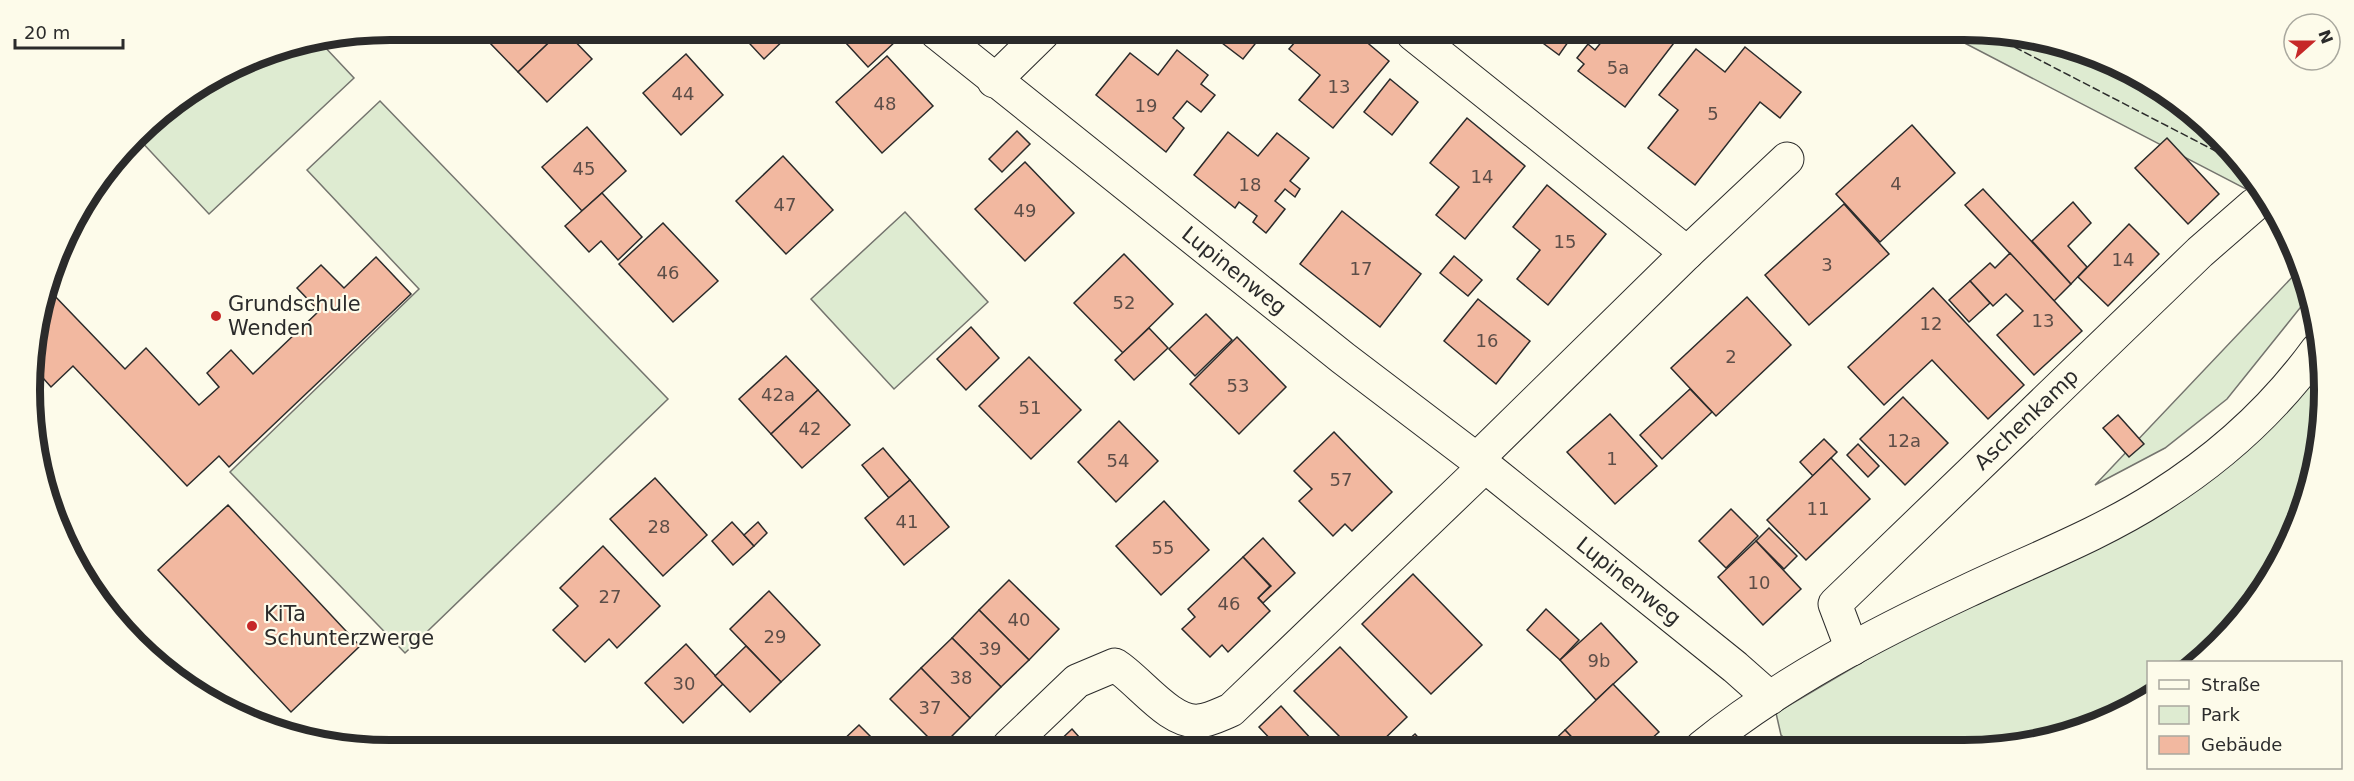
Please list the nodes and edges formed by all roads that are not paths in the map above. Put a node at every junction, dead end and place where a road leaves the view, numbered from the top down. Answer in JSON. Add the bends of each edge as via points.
{"nodes":[{"id":1,"x":945,"y":40,"type":"edge"},
{"id":2,"x":1036,"y":40,"type":"edge"},
{"id":3,"x":1421,"y":40,"type":"edge"},
{"id":4,"x":994,"y":81,"type":"junction"},
{"id":5,"x":1787,"y":159,"type":"dead end"},
{"id":6,"x":2254,"y":204,"type":"dead end"},
{"id":7,"x":1687,"y":253,"type":"junction"},
{"id":8,"x":2312,"y":356,"type":"edge"},
{"id":9,"x":1481,"y":463,"type":"junction"},
{"id":10,"x":1852,"y":649,"type":"junction"},
{"id":11,"x":1770,"y":698,"type":"junction"},
{"id":12,"x":1015,"y":740,"type":"edge"},
{"id":13,"x":1712,"y":740,"type":"edge"}],
"edges":[{"from":1,"to":4,"type":"street","name":"Lupinenweg"},
{"from":2,"to":4,"type":"street"},
{"from":3,"to":7,"type":"street"},
{"from":4,"to":9,"type":"street","name":"Lupinenweg"},
{"from":5,"to":7,"type":"street"},
{"from":6,"to":10,"type":"street","name":"Aschenkamp","via":[[1835,604]]},
{"from":7,"to":9,"type":"street"},
{"from":8,"to":10,"type":"street","via":[[2268,409],[2231,444],[2157,498]]},
{"from":9,"to":11,"type":"street","name":"Lupinenweg"},
{"from":9,"to":12,"type":"street","via":[[1231,710],[1198,721],[1182,720],[1115,665],[1077,681]]},
{"from":10,"to":11,"type":"street"},
{"from":11,"to":13,"type":"street"}]}
